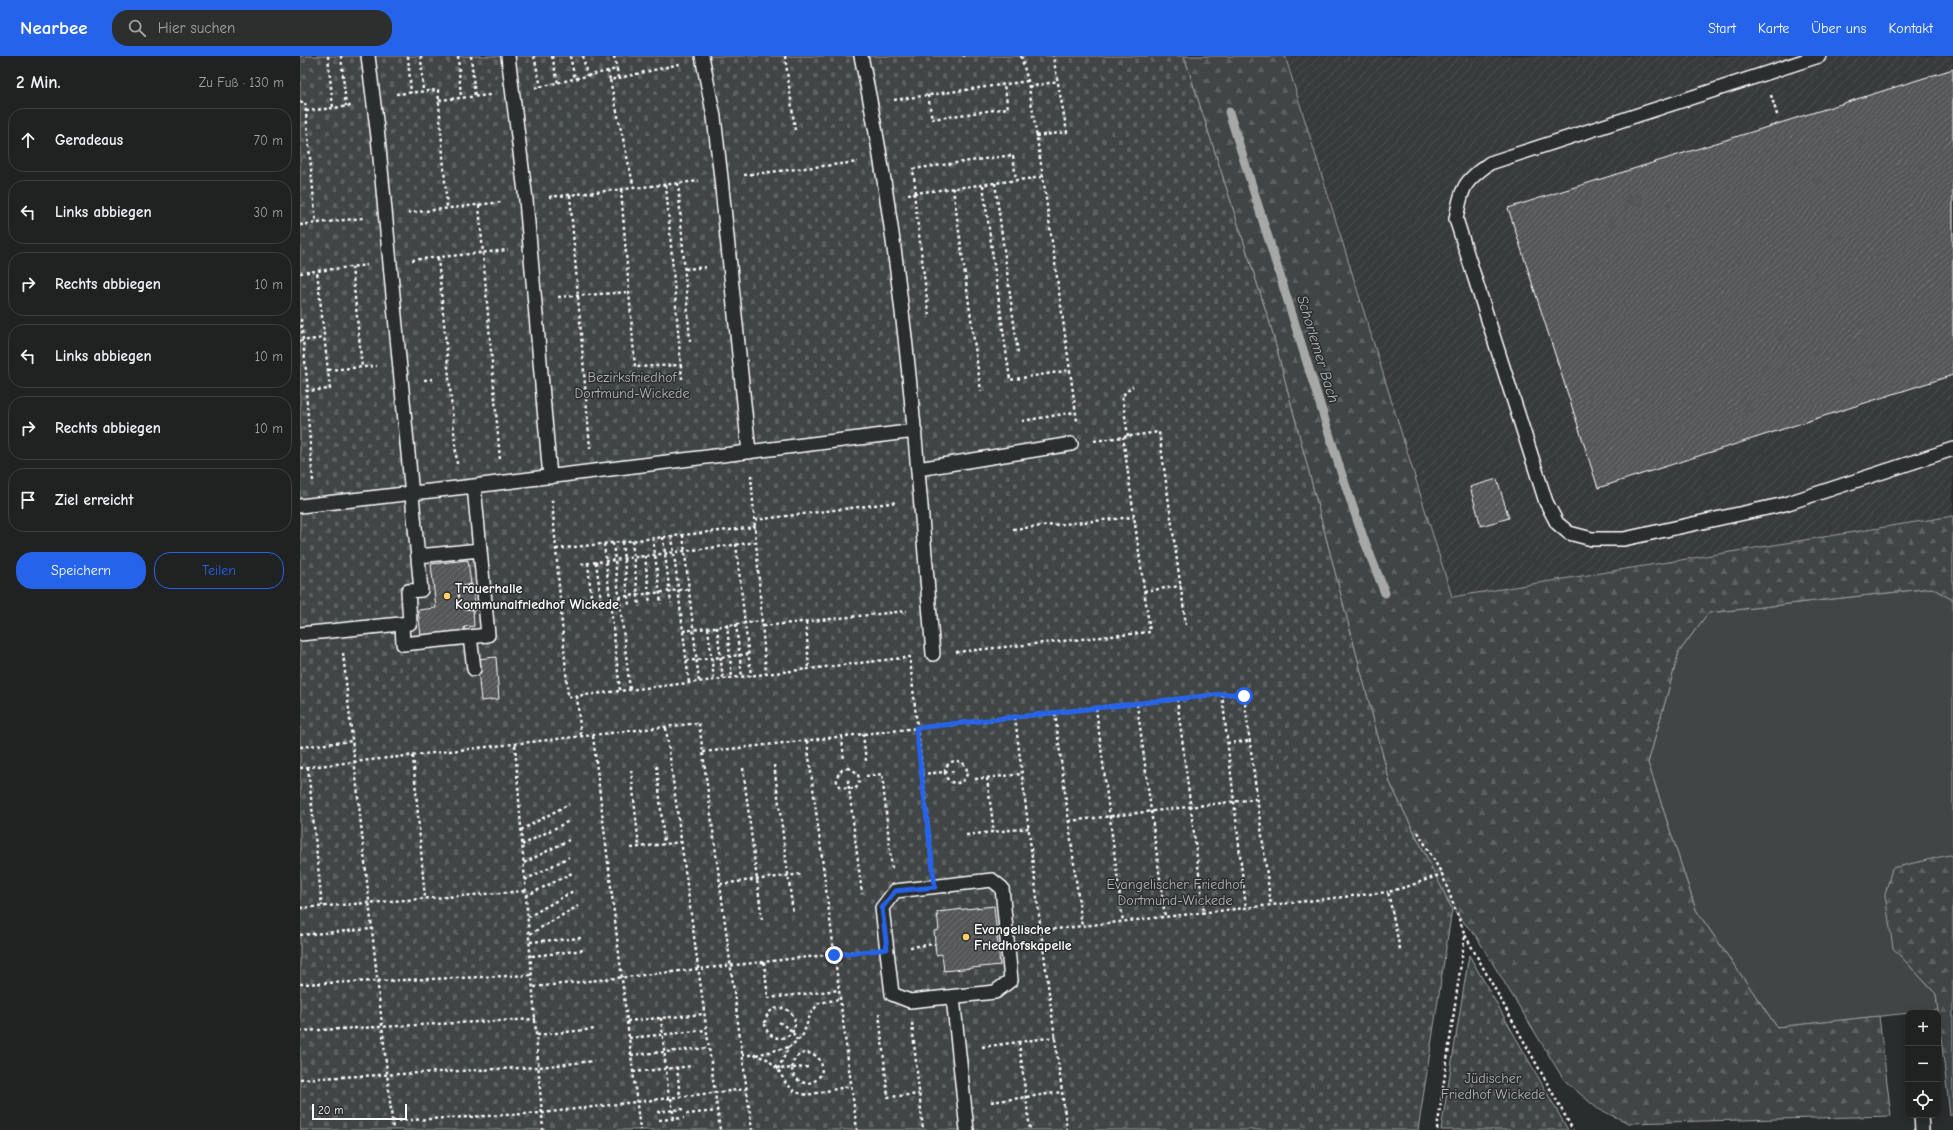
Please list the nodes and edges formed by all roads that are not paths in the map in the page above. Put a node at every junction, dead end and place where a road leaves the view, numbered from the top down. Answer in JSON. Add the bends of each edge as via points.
{"nodes":[{"id":1,"x":368,"y":56,"type":"edge"},
{"id":2,"x":508,"y":56,"type":"edge"},
{"id":3,"x":861,"y":56,"type":"edge"},
{"id":4,"x":1818,"y":56,"type":"edge"},
{"id":5,"x":702,"y":58,"type":"edge"},
{"id":6,"x":915,"y":431,"type":"junction"},
{"id":7,"x":1075,"y":444,"type":"road end"},
{"id":8,"x":1953,"y":449,"type":"edge"},
{"id":9,"x":749,"y":452,"type":"junction"},
{"id":10,"x":918,"y":469,"type":"junction"},
{"id":11,"x":550,"y":476,"type":"junction"},
{"id":12,"x":474,"y":486,"type":"junction"},
{"id":13,"x":411,"y":493,"type":"junction"},
{"id":14,"x":300,"y":506,"type":"edge"},
{"id":15,"x":480,"y":550,"type":"junction"},
{"id":16,"x":418,"y":556,"type":"junction"},
{"id":17,"x":410,"y":623,"type":"junction"},
{"id":18,"x":300,"y":634,"type":"edge"},
{"id":19,"x":470,"y":637,"type":"junction"},
{"id":20,"x":933,"y":654,"type":"road end"},
{"id":21,"x":474,"y":669,"type":"dead end"},
{"id":22,"x":953,"y":997,"type":"junction"},
{"id":23,"x":1921,"y":1118,"type":"edge"},
{"id":24,"x":967,"y":1130,"type":"edge"},
{"id":25,"x":1922,"y":1130,"type":"edge"}],
"edges":[{"from":1,"to":13,"type":"lane"},
{"from":2,"to":11,"type":"lane","via":[[526,200]]},
{"from":3,"to":6,"type":"lane","via":[[886,197]]},
{"from":4,"to":8,"type":"lane","via":[[1490,162],[1474,174],[1462,190],[1456,219],[1546,502],[1557,523],[1569,533],[1592,539],[1624,539],[1785,504]]},
{"from":5,"to":9,"type":"lane","via":[[714,117]]},
{"from":6,"to":9,"type":"lane"},
{"from":6,"to":10,"type":"lane"},
{"from":7,"to":10,"type":"lane"},
{"from":9,"to":11,"type":"lane"},
{"from":10,"to":20,"type":"lane"},
{"from":11,"to":12,"type":"lane"},
{"from":12,"to":13,"type":"lane"},
{"from":12,"to":15,"type":"lane"},
{"from":13,"to":14,"type":"lane"},
{"from":13,"to":16,"type":"lane"},
{"from":15,"to":16,"type":"lane"},
{"from":15,"to":19,"type":"lane","via":[[488,635]]},
{"from":16,"to":17,"type":"lane","via":[[421,590],[408,591]]},
{"from":17,"to":18,"type":"lane"},
{"from":17,"to":19,"type":"lane","via":[[404,644]]},
{"from":19,"to":21,"type":"lane"},
{"from":22,"to":22,"type":"lane","via":[[995,992],[1011,980],[1002,888],[992,880],[895,891],[882,908],[892,994],[910,1001]]},
{"from":22,"to":24,"type":"lane"},
{"from":23,"to":25,"type":"lane"}]}
